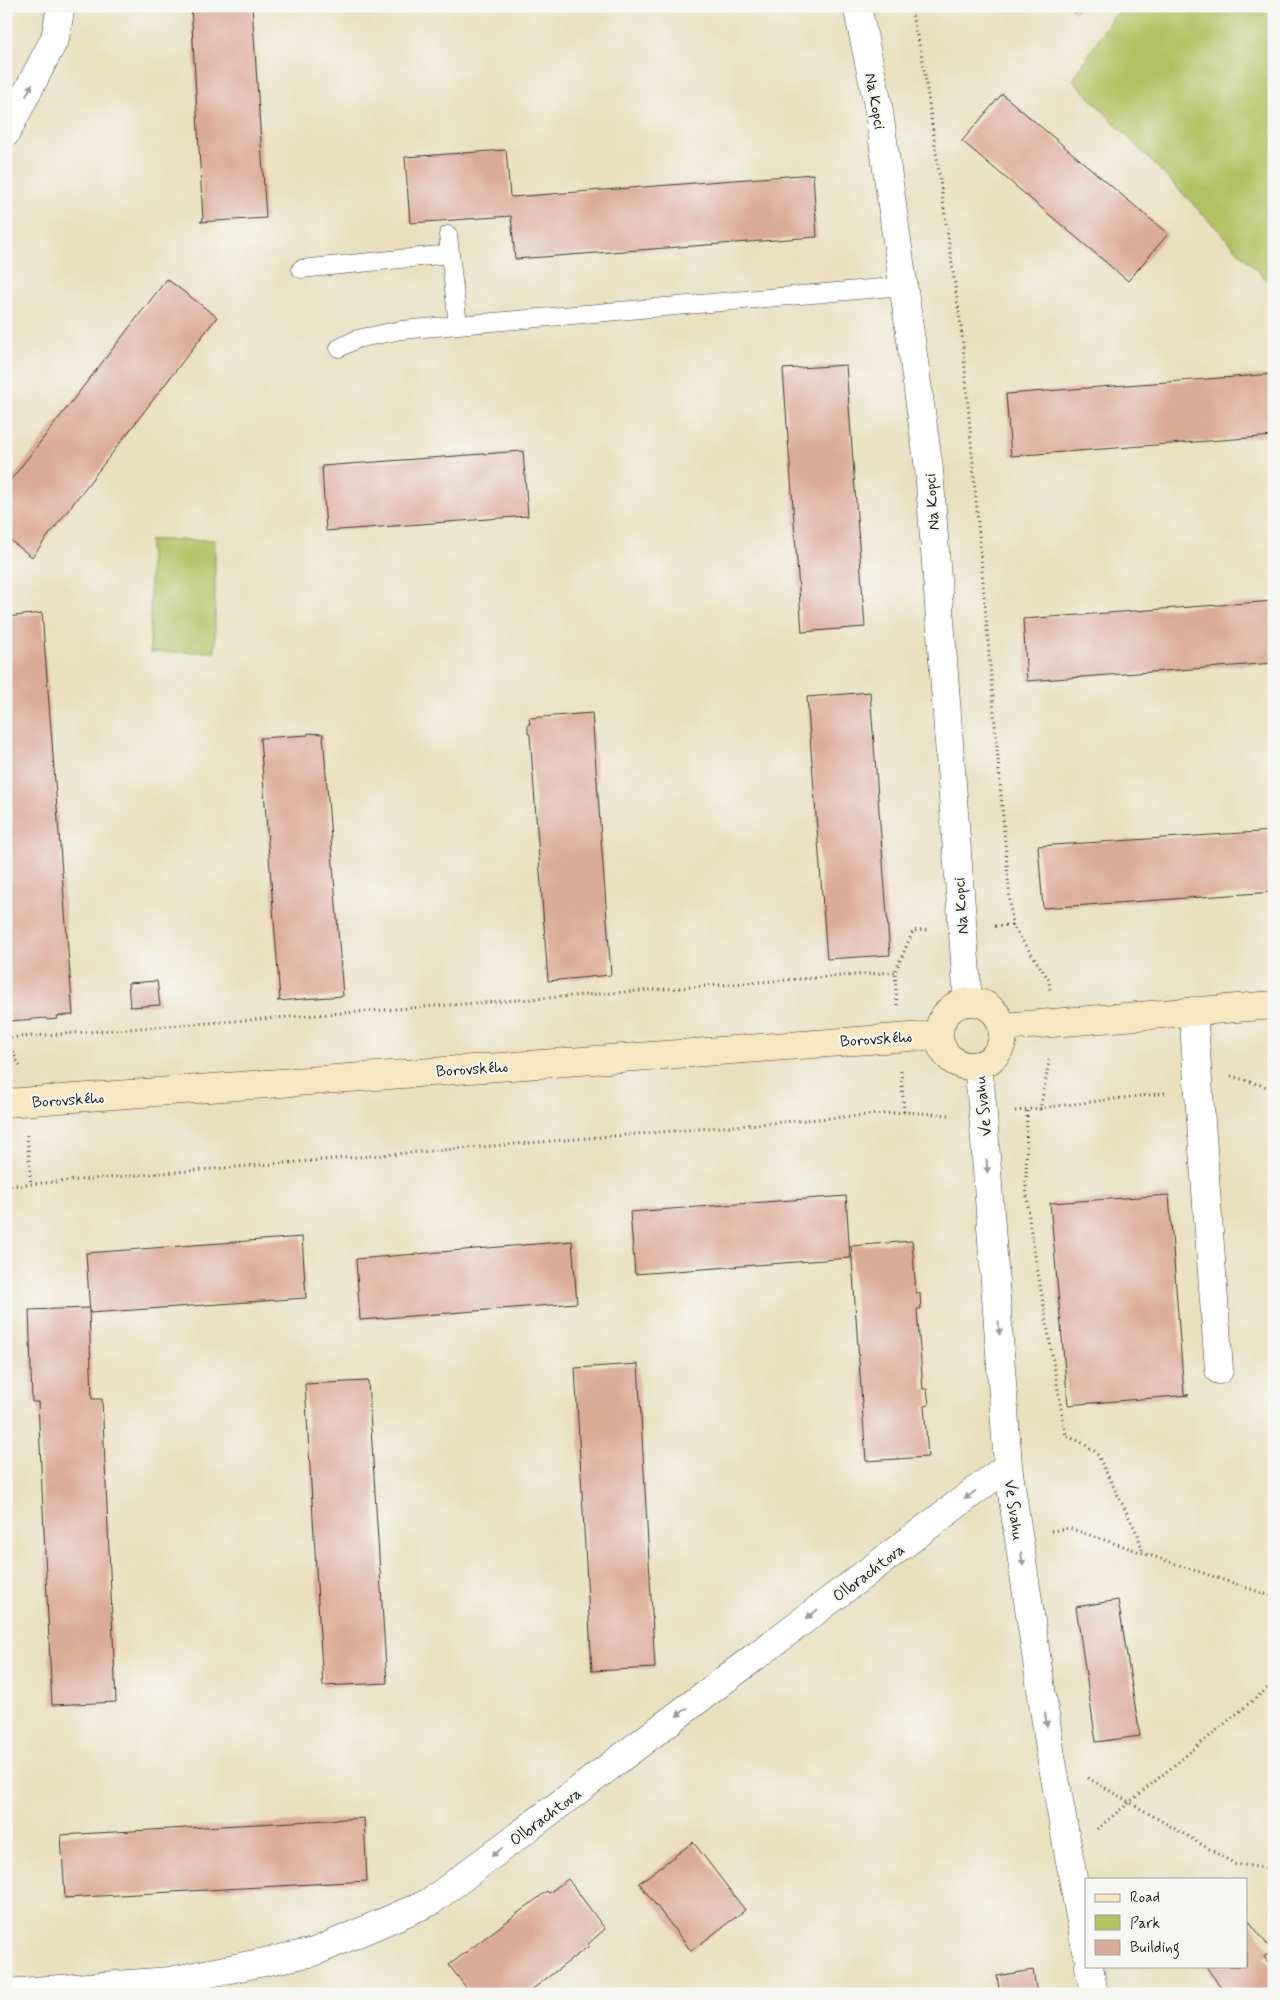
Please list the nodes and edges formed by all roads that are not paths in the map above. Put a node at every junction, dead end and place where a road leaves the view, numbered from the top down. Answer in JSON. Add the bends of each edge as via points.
{"nodes":[{"id":1,"x":60,"y":6,"type":"edge"},
{"id":2,"x":857,"y":6,"type":"edge"},
{"id":3,"x":6,"y":133,"type":"edge"},
{"id":4,"x":448,"y":236,"type":"dead end"},
{"id":5,"x":450,"y":254,"type":"junction"},
{"id":6,"x":301,"y":269,"type":"dead end"},
{"id":7,"x":904,"y":286,"type":"junction"},
{"id":8,"x":458,"y":325,"type":"junction"},
{"id":9,"x":340,"y":348,"type":"dead end"},
{"id":10,"x":968,"y":1002,"type":"junction"},
{"id":11,"x":1274,"y":1005,"type":"edge"},
{"id":12,"x":1193,"y":1011,"type":"junction"},
{"id":13,"x":1002,"y":1027,"type":"junction"},
{"id":14,"x":938,"y":1035,"type":"junction"},
{"id":15,"x":978,"y":1065,"type":"junction"},
{"id":16,"x":6,"y":1103,"type":"edge"},
{"id":17,"x":1219,"y":1370,"type":"dead end"},
{"id":18,"x":1008,"y":1466,"type":"junction"},
{"id":19,"x":1085,"y":1944,"type":"edge"},
{"id":20,"x":1089,"y":1968,"type":"edge"},
{"id":21,"x":6,"y":1993,"type":"edge"},
{"id":22,"x":1094,"y":1994,"type":"edge"}],
"edges":[{"from":3,"to":1,"type":"street","one_way":true,"via":[[55,38]]},
{"from":2,"to":7,"type":"street","name":"Na Kopci","via":[[878,105]]},
{"from":4,"to":5,"type":"lane"},
{"from":5,"to":6,"type":"lane"},
{"from":5,"to":8,"type":"lane"},
{"from":7,"to":8,"type":"lane"},
{"from":7,"to":10,"type":"street","name":"Na Kopci","via":[[929,469]]},
{"from":8,"to":9,"type":"lane","via":[[401,330],[357,339]]},
{"from":10,"to":13,"type":"main road","via":[[990,1008]]},
{"from":10,"to":14,"type":"main road","via":[[945,1014]]},
{"from":11,"to":12,"type":"main road"},
{"from":12,"to":13,"type":"main road"},
{"from":12,"to":17,"type":"street"},
{"from":13,"to":15,"type":"main road","via":[[1001,1045],[996,1054]]},
{"from":14,"to":15,"type":"main road","via":[[941,1046],[956,1062],[966,1066]]},
{"from":14,"to":16,"type":"main road","name":"Borovského"},
{"from":15,"to":18,"type":"street","name":"Ve Svahu","one_way":true},
{"from":18,"to":19,"type":"street","name":"Ve Svahu","one_way":true,"via":[[1051,1756]]},
{"from":18,"to":21,"type":"street","name":"Olbrachtova","one_way":true,"via":[[430,1902],[314,1952],[170,1981]]},
{"from":20,"to":22,"type":"street"}]}
